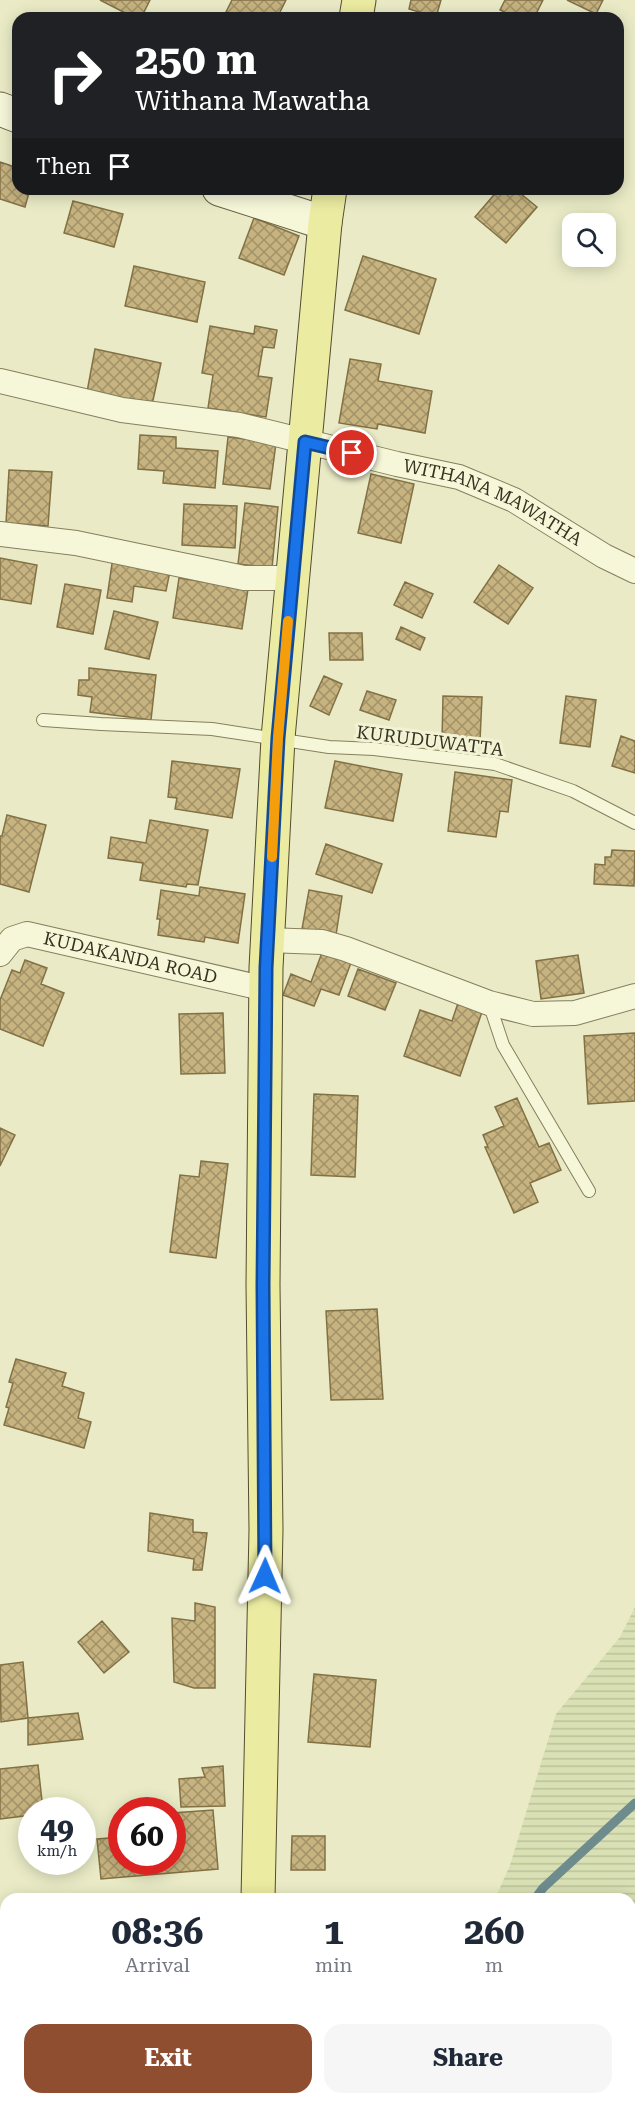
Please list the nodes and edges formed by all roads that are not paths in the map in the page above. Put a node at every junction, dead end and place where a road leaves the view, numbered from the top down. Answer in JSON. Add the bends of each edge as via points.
{"nodes":[{"id":1,"x":238,"y":195,"type":"edge"},
{"id":2,"x":329,"y":195,"type":"edge"},
{"id":3,"x":325,"y":223,"type":"junction"},
{"id":4,"x":0,"y":381,"type":"edge"},
{"id":5,"x":306,"y":442,"type":"junction"},
{"id":6,"x":0,"y":534,"type":"edge"},
{"id":7,"x":635,"y":571,"type":"edge"},
{"id":8,"x":292,"y":578,"type":"junction"},
{"id":9,"x":43,"y":720,"type":"dead end"},
{"id":10,"x":279,"y":738,"type":"junction"},
{"id":11,"x":635,"y":823,"type":"edge"},
{"id":12,"x":0,"y":925,"type":"edge"},
{"id":13,"x":27,"y":934,"type":"junction"},
{"id":14,"x":267,"y":940,"type":"junction"},
{"id":15,"x":0,"y":954,"type":"edge"},
{"id":16,"x":266,"y":989,"type":"junction"},
{"id":17,"x":635,"y":996,"type":"edge"},
{"id":18,"x":489,"y":1003,"type":"junction"},
{"id":19,"x":589,"y":1191,"type":"dead end"},
{"id":20,"x":258,"y":1893,"type":"edge"}],
"edges":[{"from":1,"to":3,"type":"street"},
{"from":2,"to":3,"type":"main road"},
{"from":3,"to":5,"type":"main road"},
{"from":4,"to":5,"type":"street","name":"WITHANA MAWATHA","via":[[122,410],[239,425]]},
{"from":5,"to":7,"type":"street","name":"WITHANA MAWATHA","via":[[459,477],[514,500]]},
{"from":5,"to":8,"type":"main road"},
{"from":6,"to":8,"type":"street","via":[[76,543],[244,578]]},
{"from":8,"to":10,"type":"main road"},
{"from":9,"to":10,"type":"lane","name":"KURUDUWATTA","via":[[212,729]]},
{"from":10,"to":11,"type":"lane","name":"KURUDUWATTA","via":[[495,764],[573,791]]},
{"from":10,"to":14,"type":"main road"},
{"from":12,"to":13,"type":"street"},
{"from":13,"to":15,"type":"street","name":"KUDAKANDA ROAD","via":[[12,939]]},
{"from":13,"to":16,"type":"street","name":"KUDAKANDA ROAD"},
{"from":14,"to":16,"type":"main road"},
{"from":14,"to":18,"type":"street","via":[[322,942]]},
{"from":16,"to":20,"type":"main road","via":[[266,1530]]},
{"from":17,"to":18,"type":"street","via":[[575,1013],[533,1014]]},
{"from":18,"to":19,"type":"lane","via":[[503,1045]]}]}
